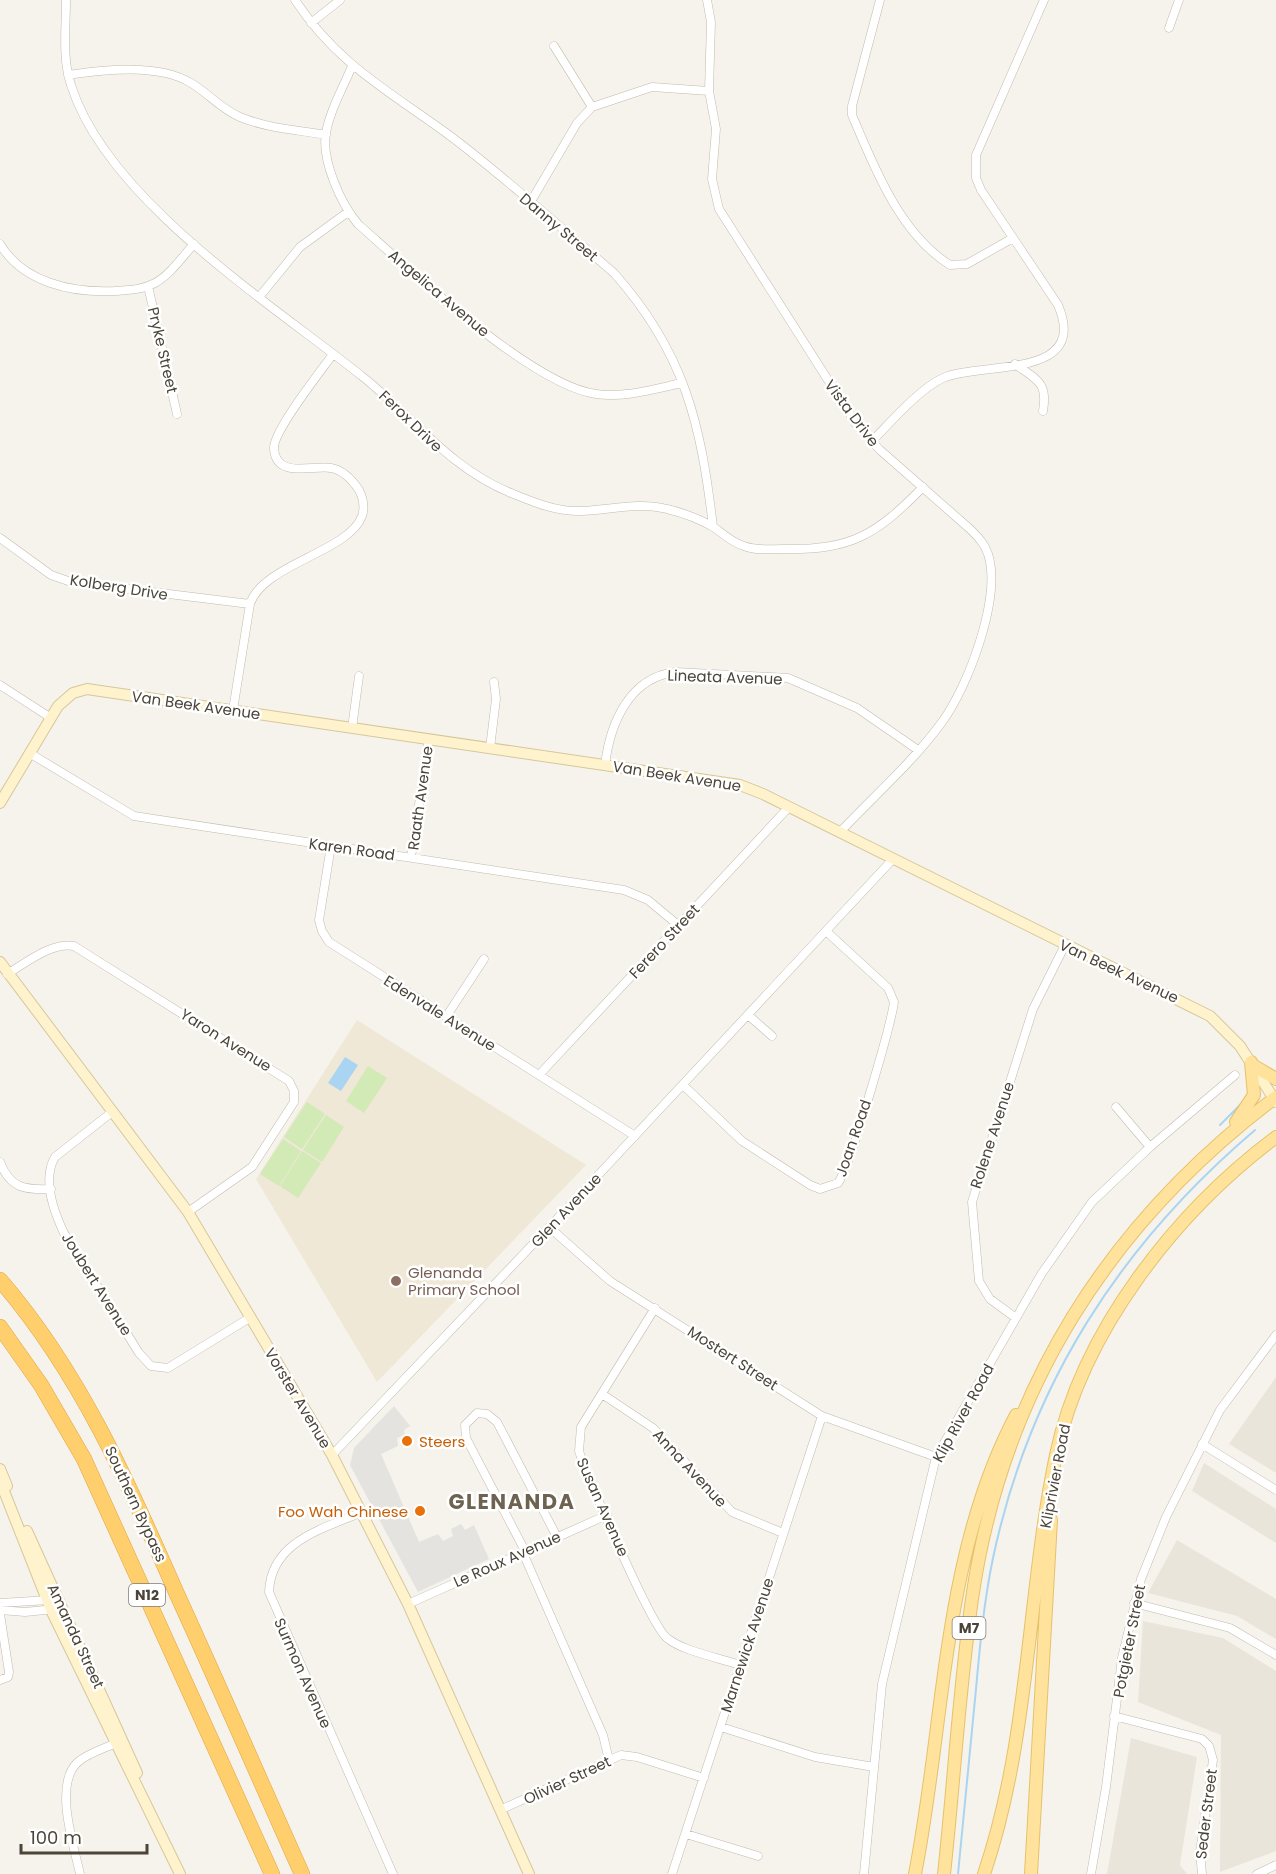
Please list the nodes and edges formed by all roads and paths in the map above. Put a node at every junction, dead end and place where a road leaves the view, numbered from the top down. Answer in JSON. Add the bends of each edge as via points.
{"nodes":[{"id":1,"x":66,"y":0,"type":"edge"},
{"id":2,"x":295,"y":0,"type":"edge"},
{"id":3,"x":340,"y":0,"type":"edge"},
{"id":4,"x":707,"y":0,"type":"edge"},
{"id":5,"x":880,"y":0,"type":"edge"},
{"id":6,"x":1044,"y":0,"type":"edge"},
{"id":7,"x":1179,"y":0,"type":"edge"},
{"id":8,"x":311,"y":23,"type":"junction"},
{"id":9,"x":1169,"y":28,"type":"dead end"},
{"id":10,"x":554,"y":46,"type":"dead end"},
{"id":11,"x":352,"y":66,"type":"junction"},
{"id":12,"x":68,"y":75,"type":"junction"},
{"id":13,"x":709,"y":92,"type":"junction"},
{"id":14,"x":592,"y":108,"type":"junction"},
{"id":15,"x":326,"y":135,"type":"junction"},
{"id":16,"x":530,"y":203,"type":"junction"},
{"id":17,"x":348,"y":212,"type":"junction"},
{"id":18,"x":1013,"y":238,"type":"junction"},
{"id":19,"x":0,"y":244,"type":"edge"},
{"id":20,"x":194,"y":244,"type":"junction"},
{"id":21,"x":148,"y":286,"type":"junction"},
{"id":22,"x":260,"y":296,"type":"junction"},
{"id":23,"x":333,"y":354,"type":"junction"},
{"id":24,"x":1015,"y":364,"type":"junction"},
{"id":25,"x":682,"y":383,"type":"junction"},
{"id":26,"x":1042,"y":411,"type":"dead end"},
{"id":27,"x":177,"y":414,"type":"dead end"},
{"id":28,"x":871,"y":442,"type":"junction"},
{"id":29,"x":923,"y":486,"type":"junction"},
{"id":30,"x":713,"y":527,"type":"junction"},
{"id":31,"x":0,"y":538,"type":"edge"},
{"id":32,"x":250,"y":604,"type":"junction"},
{"id":33,"x":359,"y":676,"type":"dead end"},
{"id":34,"x":494,"y":682,"type":"dead end"},
{"id":35,"x":0,"y":685,"type":"edge"},
{"id":36,"x":233,"y":710,"type":"junction"},
{"id":37,"x":51,"y":718,"type":"junction"},
{"id":38,"x":352,"y":728,"type":"junction"},
{"id":39,"x":429,"y":739,"type":"junction"},
{"id":40,"x":490,"y":748,"type":"junction"},
{"id":41,"x":918,"y":750,"type":"junction"},
{"id":42,"x":31,"y":754,"type":"junction"},
{"id":43,"x":605,"y":765,"type":"junction"},
{"id":44,"x":0,"y":803,"type":"edge"},
{"id":45,"x":789,"y":807,"type":"junction"},
{"id":46,"x":840,"y":832,"type":"junction"},
{"id":47,"x":331,"y":846,"type":"junction"},
{"id":48,"x":411,"y":858,"type":"junction"},
{"id":49,"x":893,"y":859,"type":"junction"},
{"id":50,"x":678,"y":925,"type":"junction"},
{"id":51,"x":827,"y":932,"type":"junction"},
{"id":52,"x":1065,"y":945,"type":"junction"},
{"id":53,"x":484,"y":959,"type":"dead end"},
{"id":54,"x":0,"y":962,"type":"edge"},
{"id":55,"x":8,"y":974,"type":"junction"},
{"id":56,"x":748,"y":1015,"type":"junction"},
{"id":57,"x":446,"y":1017,"type":"junction"},
{"id":58,"x":772,"y":1036,"type":"dead end"},
{"id":59,"x":1252,"y":1064,"type":"junction"},
{"id":60,"x":539,"y":1075,"type":"junction"},
{"id":61,"x":1235,"y":1075,"type":"dead end"},
{"id":62,"x":1276,"y":1079,"type":"edge"},
{"id":63,"x":683,"y":1085,"type":"junction"},
{"id":64,"x":1275,"y":1099,"type":"edge"},
{"id":65,"x":1116,"y":1107,"type":"dead end"},
{"id":66,"x":112,"y":1112,"type":"junction"},
{"id":67,"x":1276,"y":1128,"type":"edge"},
{"id":68,"x":635,"y":1136,"type":"junction"},
{"id":69,"x":1272,"y":1140,"type":"edge"},
{"id":70,"x":1218,"y":1144,"type":"junction"},
{"id":71,"x":1150,"y":1147,"type":"junction"},
{"id":72,"x":0,"y":1162,"type":"edge"},
{"id":73,"x":51,"y":1189,"type":"junction"},
{"id":74,"x":188,"y":1212,"type":"junction"},
{"id":75,"x":549,"y":1227,"type":"junction"},
{"id":76,"x":0,"y":1280,"type":"edge"},
{"id":77,"x":655,"y":1308,"type":"junction"},
{"id":78,"x":251,"y":1317,"type":"junction"},
{"id":79,"x":1016,"y":1318,"type":"junction"},
{"id":80,"x":0,"y":1327,"type":"edge"},
{"id":81,"x":1276,"y":1335,"type":"edge"},
{"id":82,"x":1034,"y":1390,"type":"junction"},
{"id":83,"x":602,"y":1394,"type":"junction"},
{"id":84,"x":822,"y":1416,"type":"junction"},
{"id":85,"x":1202,"y":1444,"type":"junction"},
{"id":86,"x":332,"y":1455,"type":"junction"},
{"id":87,"x":936,"y":1457,"type":"junction"},
{"id":88,"x":1,"y":1475,"type":"edge"},
{"id":89,"x":1052,"y":1483,"type":"junction"},
{"id":90,"x":1276,"y":1490,"type":"edge"},
{"id":91,"x":362,"y":1512,"type":"junction"},
{"id":92,"x":607,"y":1515,"type":"junction"},
{"id":93,"x":783,"y":1533,"type":"junction"},
{"id":94,"x":557,"y":1537,"type":"junction"},
{"id":95,"x":524,"y":1552,"type":"junction"},
{"id":96,"x":0,"y":1603,"type":"edge"},
{"id":97,"x":1134,"y":1603,"type":"junction"},
{"id":98,"x":54,"y":1604,"type":"junction"},
{"id":99,"x":408,"y":1604,"type":"junction"},
{"id":100,"x":0,"y":1612,"type":"edge"},
{"id":101,"x":1276,"y":1655,"type":"edge"},
{"id":102,"x":740,"y":1665,"type":"junction"},
{"id":103,"x":0,"y":1680,"type":"edge"},
{"id":104,"x":1114,"y":1716,"type":"junction"},
{"id":105,"x":721,"y":1727,"type":"junction"},
{"id":106,"x":119,"y":1742,"type":"junction"},
{"id":107,"x":609,"y":1760,"type":"junction"},
{"id":108,"x":874,"y":1767,"type":"junction"},
{"id":109,"x":704,"y":1778,"type":"junction"},
{"id":110,"x":500,"y":1810,"type":"junction"},
{"id":111,"x":686,"y":1834,"type":"junction"},
{"id":112,"x":758,"y":1856,"type":"dead end"},
{"id":113,"x":1276,"y":1865,"type":"edge"},
{"id":114,"x":525,"y":1873,"type":"edge"},
{"id":115,"x":80,"y":1874,"type":"edge"},
{"id":116,"x":180,"y":1874,"type":"edge"},
{"id":117,"x":272,"y":1874,"type":"edge"},
{"id":118,"x":302,"y":1874,"type":"edge"},
{"id":119,"x":393,"y":1874,"type":"edge"},
{"id":120,"x":672,"y":1874,"type":"edge"},
{"id":121,"x":864,"y":1874,"type":"edge"},
{"id":122,"x":915,"y":1874,"type":"edge"},
{"id":123,"x":944,"y":1874,"type":"edge"},
{"id":124,"x":984,"y":1874,"type":"edge"},
{"id":125,"x":1030,"y":1874,"type":"edge"},
{"id":126,"x":1091,"y":1874,"type":"edge"},
{"id":127,"x":1202,"y":1874,"type":"edge"},
{"id":128,"x":1257,"y":1874,"type":"edge"}],
"edges":[{"from":1,"to":12,"type":"street","name":"Ferox Drive"},
{"from":2,"to":8,"type":"street","name":"Danny Street"},
{"from":3,"to":8,"type":"street"},
{"from":4,"to":13,"type":"street","name":"Vista Drive","via":[[711,22]]},
{"from":5,"to":18,"type":"street","via":[[852,115],[888,191],[908,225],[950,265],[967,264]]},
{"from":6,"to":18,"type":"street","via":[[974,165],[981,190]]},
{"from":7,"to":9,"type":"street"},
{"from":8,"to":11,"type":"street","name":"Danny Street"},
{"from":10,"to":14,"type":"street"},
{"from":11,"to":15,"type":"street","name":"Angelica Avenue"},
{"from":11,"to":16,"type":"street","name":"Danny Street","via":[[455,140]]},
{"from":12,"to":15,"type":"street","via":[[124,69],[175,76],[242,118]]},
{"from":12,"to":20,"type":"street","name":"Ferox Drive","via":[[77,102],[104,148],[142,195]]},
{"from":13,"to":14,"type":"street","via":[[652,87]]},
{"from":13,"to":28,"type":"street","name":"Vista Drive","via":[[716,129],[712,179],[720,209],[804,346]]},
{"from":14,"to":16,"type":"street","via":[[577,123]]},
{"from":15,"to":17,"type":"street","name":"Angelica Avenue","via":[[335,182]]},
{"from":16,"to":25,"type":"street","name":"Danny Street","via":[[614,273],[633,295],[666,343]]},
{"from":17,"to":22,"type":"street","via":[[300,247]]},
{"from":17,"to":25,"type":"street","name":"Angelica Avenue","via":[[490,335],[564,384],[596,394],[615,395]]},
{"from":18,"to":24,"type":"street","via":[[1061,312],[1063,332],[1054,352],[1043,360]]},
{"from":19,"to":21,"type":"street","via":[[24,270],[72,290]]},
{"from":20,"to":21,"type":"street","via":[[162,278]]},
{"from":20,"to":22,"type":"street","name":"Ferox Drive"},
{"from":21,"to":27,"type":"street","name":"Pryke Street"},
{"from":22,"to":23,"type":"street","name":"Ferox Drive"},
{"from":23,"to":30,"type":"street","name":"Ferox Drive","via":[[375,387],[438,448],[499,488],[562,510],[651,506],[677,511]]},
{"from":23,"to":32,"type":"street","via":[[280,430],[274,450],[279,463],[285,466],[305,470],[331,468],[344,474],[360,494],[362,516],[349,532],[262,585]]},
{"from":24,"to":26,"type":"street","via":[[1042,384]]},
{"from":24,"to":28,"type":"street","via":[[944,378]]},
{"from":25,"to":30,"type":"street","name":"Danny Street","via":[[699,433]]},
{"from":28,"to":29,"type":"street","name":"Vista Drive"},
{"from":29,"to":30,"type":"street","name":"Ferox Drive","via":[[893,516],[838,547],[749,548]]},
{"from":29,"to":41,"type":"street","name":"Vista Drive","via":[[983,543],[991,579],[984,631],[958,696]]},
{"from":31,"to":32,"type":"street","name":"Kolberg Drive","via":[[51,575],[71,582]]},
{"from":32,"to":36,"type":"street"},
{"from":33,"to":38,"type":"street"},
{"from":34,"to":40,"type":"street","via":[[496,699]]},
{"from":35,"to":37,"type":"street"},
{"from":36,"to":37,"type":"street","name":"Van Beek Avenue","via":[[94,689],[68,696]]},
{"from":36,"to":38,"type":"street","name":"Van Beek Avenue"},
{"from":37,"to":42,"type":"street"},
{"from":38,"to":39,"type":"street","name":"Van Beek Avenue"},
{"from":39,"to":40,"type":"street","name":"Van Beek Avenue"},
{"from":39,"to":48,"type":"street","name":"Raath Avenue"},
{"from":40,"to":43,"type":"street","name":"Van Beek Avenue"},
{"from":41,"to":43,"type":"street","name":"Lineata Avenue","via":[[857,708],[788,678],[676,672],[655,676],[627,702],[612,728]]},
{"from":41,"to":46,"type":"street","name":"Vista Drive"},
{"from":42,"to":44,"type":"street"},
{"from":42,"to":47,"type":"street","name":"Karen Road","via":[[134,816]]},
{"from":43,"to":45,"type":"street","name":"Van Beek Avenue","via":[[740,785]]},
{"from":45,"to":46,"type":"street","name":"Van Beek Avenue"},
{"from":45,"to":50,"type":"street","name":"Ferero Street"},
{"from":46,"to":49,"type":"street","name":"Van Beek Avenue"},
{"from":47,"to":48,"type":"street","name":"Karen Road"},
{"from":47,"to":57,"type":"street","name":"Edenvale Avenue","via":[[319,920],[325,938]]},
{"from":48,"to":50,"type":"street","name":"Karen Road","via":[[633,892]]},
{"from":49,"to":51,"type":"street","name":"Glen Avenue"},
{"from":49,"to":52,"type":"street","name":"Van Beek Avenue"},
{"from":50,"to":60,"type":"street","name":"Ferero Street"},
{"from":51,"to":56,"type":"street","name":"Glen Avenue"},
{"from":51,"to":63,"type":"street","name":"Joan Road","via":[[888,988],[894,1002],[838,1182],[820,1189],[801,1180],[742,1141]]},
{"from":52,"to":59,"type":"street","name":"Van Beek Avenue","via":[[1210,1016],[1229,1033]]},
{"from":52,"to":79,"type":"street","name":"Rolene Avenue","via":[[1033,1009],[972,1202],[979,1281],[990,1299]]},
{"from":53,"to":57,"type":"street"},
{"from":54,"to":55,"type":"street","name":"Vorster Avenue"},
{"from":55,"to":66,"type":"street","name":"Vorster Avenue"},
{"from":55,"to":74,"type":"street","name":"Yaron Avenue","via":[[51,949],[74,946],[289,1081],[294,1102],[252,1167]]},
{"from":56,"to":58,"type":"street"},
{"from":56,"to":63,"type":"street","name":"Glen Avenue"},
{"from":57,"to":60,"type":"street","name":"Edenvale Avenue"},
{"from":59,"to":62,"type":"main road"},
{"from":59,"to":64,"type":"street","name":"Van Beek Avenue"},
{"from":59,"to":70,"type":"main road","via":[[1253,1100]]},
{"from":60,"to":68,"type":"street","name":"Edenvale Avenue"},
{"from":61,"to":71,"type":"street","name":"Klip River Road"},
{"from":63,"to":68,"type":"street","name":"Glen Avenue"},
{"from":64,"to":70,"type":"main road","number":"M7"},
{"from":65,"to":71,"type":"street"},
{"from":66,"to":73,"type":"street","name":"Joubert Avenue","via":[[55,1157],[49,1173]]},
{"from":66,"to":74,"type":"street","name":"Vorster Avenue"},
{"from":67,"to":69,"type":"street"},
{"from":68,"to":75,"type":"street","name":"Glen Avenue"},
{"from":69,"to":89,"type":"main road","name":"Kliprivier Road","via":[[1177,1232],[1112,1316],[1074,1395]]},
{"from":70,"to":82,"type":"main road","number":"M7","via":[[1164,1195],[1106,1266],[1059,1339]]},
{"from":71,"to":79,"type":"street","name":"Klip River Road","via":[[1092,1202]]},
{"from":72,"to":73,"type":"street","via":[[7,1175],[26,1190]]},
{"from":73,"to":78,"type":"street","name":"Joubert Avenue","via":[[64,1233],[139,1353],[151,1365],[172,1367]]},
{"from":74,"to":78,"type":"street","name":"Vorster Avenue"},
{"from":75,"to":77,"type":"street","name":"Mostert Street","via":[[603,1277]]},
{"from":75,"to":86,"type":"street","name":"Glen Avenue"},
{"from":76,"to":118,"type":"highway","name":"Southern Bypass","number":"N12","via":[[60,1360],[104,1437]]},
{"from":77,"to":83,"type":"street","name":"Susan Avenue"},
{"from":77,"to":84,"type":"street","name":"Mostert Street"},
{"from":78,"to":86,"type":"street","name":"Vorster Avenue"},
{"from":79,"to":87,"type":"street","name":"Klip River Road"},
{"from":80,"to":117,"type":"highway","name":"Southern Bypass","number":"N12","via":[[41,1385],[84,1459]]},
{"from":81,"to":85,"type":"street","name":"Potgieter Street","via":[[1229,1395]]},
{"from":82,"to":122,"type":"main road","via":[[1020,1408],[997,1458],[963,1567]]},
{"from":82,"to":123,"type":"main road","number":"M7","via":[[1000,1480],[972,1599]]},
{"from":83,"to":92,"type":"street","name":"Susan Avenue","via":[[581,1427],[578,1445]]},
{"from":83,"to":93,"type":"street","name":"Anna Avenue","via":[[653,1428],[732,1512]]},
{"from":84,"to":87,"type":"street","name":"Mostert Street"},
{"from":84,"to":93,"type":"street","name":"Marnewick Avenue"},
{"from":85,"to":90,"type":"street"},
{"from":85,"to":97,"type":"street","name":"Potgieter Street","via":[[1153,1547]]},
{"from":86,"to":91,"type":"street","name":"Vorster Avenue"},
{"from":87,"to":108,"type":"street","name":"Klip River Road","via":[[888,1654]]},
{"from":88,"to":98,"type":"street","name":"Amanda Street"},
{"from":89,"to":124,"type":"main road","name":"Kliprivier Road","via":[[1016,1744]]},
{"from":89,"to":125,"type":"main road"},
{"from":91,"to":99,"type":"street","name":"Vorster Avenue"},
{"from":91,"to":119,"type":"street","name":"Surmon Avenue","via":[[286,1548],[269,1592]]},
{"from":92,"to":94,"type":"street","name":"Le Roux Avenue"},
{"from":92,"to":102,"type":"street","name":"Susan Avenue","via":[[662,1634],[674,1643]]},
{"from":93,"to":102,"type":"street","name":"Marnewick Avenue"},
{"from":94,"to":95,"type":"street","name":"Le Roux Avenue"},
{"from":94,"to":95,"type":"street","via":[[497,1422],[487,1414],[477,1413],[465,1425],[465,1434]]},
{"from":95,"to":99,"type":"street","name":"Le Roux Avenue"},
{"from":95,"to":107,"type":"street","via":[[603,1735]]},
{"from":96,"to":98,"type":"street"},
{"from":97,"to":101,"type":"street","via":[[1230,1628]]},
{"from":97,"to":104,"type":"street","name":"Potgieter Street"},
{"from":98,"to":100,"type":"street","via":[[25,1612]]},
{"from":98,"to":106,"type":"street","name":"Amanda Street"},
{"from":99,"to":110,"type":"street","name":"Vorster Avenue"},
{"from":100,"to":103,"type":"street","via":[[9,1669],[8,1677]]},
{"from":102,"to":105,"type":"street","name":"Marnewick Avenue"},
{"from":104,"to":126,"type":"street","name":"Potgieter Street"},
{"from":104,"to":127,"type":"street","name":"Seder Street","via":[[1198,1737],[1209,1746],[1214,1760],[1200,1852]]},
{"from":105,"to":108,"type":"street","via":[[815,1757]]},
{"from":105,"to":109,"type":"street","name":"Marnewick Avenue"},
{"from":106,"to":115,"type":"street","via":[[83,1758],[68,1776],[67,1806]]},
{"from":106,"to":116,"type":"street","name":"Amanda Street"},
{"from":107,"to":109,"type":"street","name":"Olivier Street","via":[[632,1755]]},
{"from":107,"to":110,"type":"street","name":"Olivier Street"},
{"from":108,"to":121,"type":"street","name":"Klip River Road"},
{"from":109,"to":111,"type":"street","name":"Marnewick Avenue"},
{"from":110,"to":114,"type":"street","name":"Vorster Avenue"},
{"from":111,"to":112,"type":"street"},
{"from":111,"to":120,"type":"street","name":"Marnewick Avenue"},
{"from":113,"to":128,"type":"street"}]}
